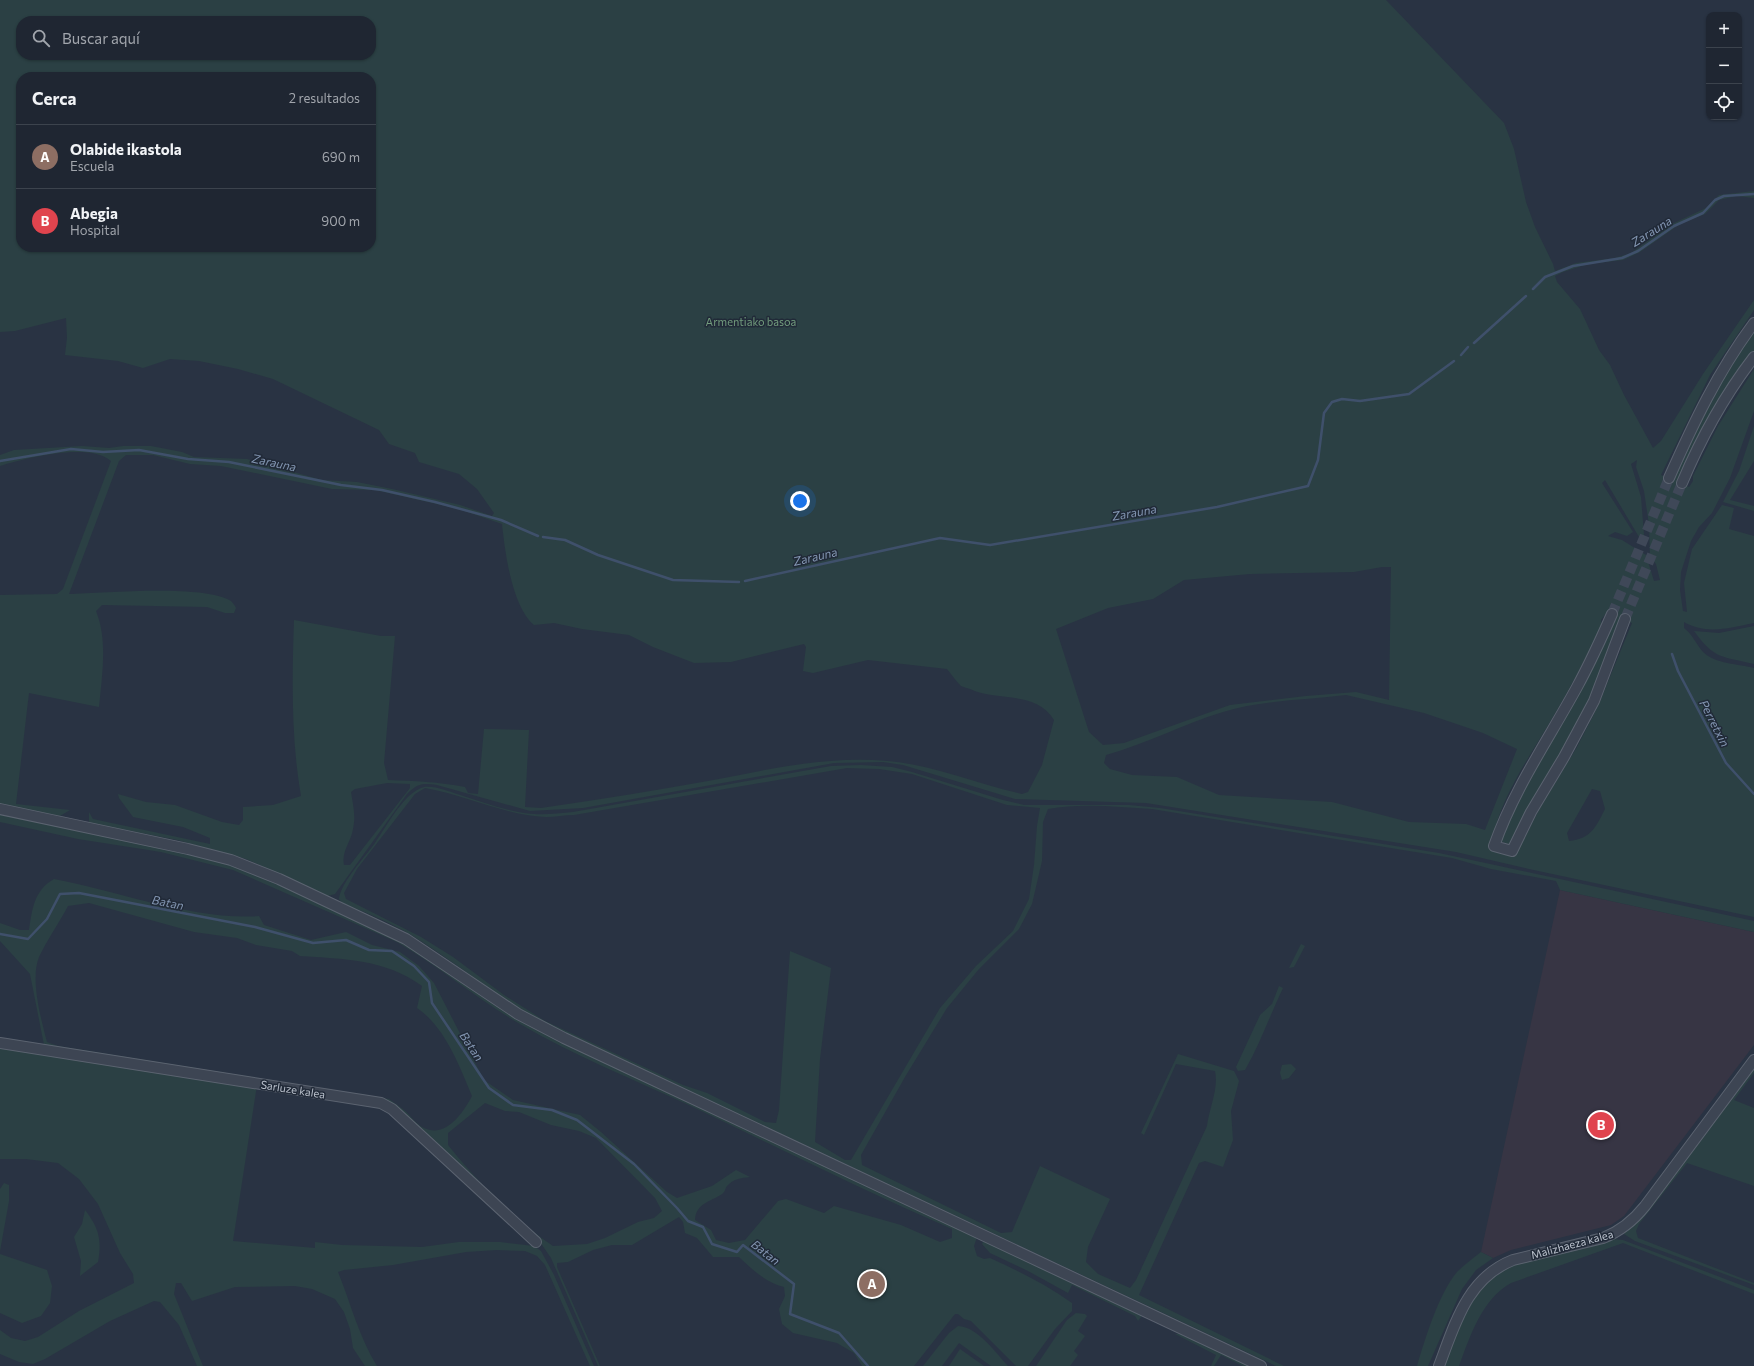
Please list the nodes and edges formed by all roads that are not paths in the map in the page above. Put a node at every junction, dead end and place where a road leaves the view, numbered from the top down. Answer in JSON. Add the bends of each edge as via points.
{"nodes":[{"id":1,"x":1754,"y":323,"type":"edge"},
{"id":2,"x":1754,"y":357,"type":"edge"},
{"id":3,"x":1669,"y":478,"type":"tunnel mouth"},
{"id":4,"x":1682,"y":483,"type":"tunnel mouth"},
{"id":5,"x":1612,"y":614,"type":"tunnel mouth"},
{"id":6,"x":1625,"y":619,"type":"tunnel mouth"},
{"id":7,"x":0,"y":809,"type":"edge"},
{"id":8,"x":0,"y":1043,"type":"edge"},
{"id":9,"x":1754,"y":1060,"type":"edge"},
{"id":10,"x":536,"y":1242,"type":"dead end"},
{"id":11,"x":1261,"y":1366,"type":"edge"},
{"id":12,"x":1438,"y":1366,"type":"edge"}],
"edges":[{"from":1,"to":3,"type":"street","via":[[1703,405]]},
{"from":2,"to":4,"type":"street","via":[[1708,426]]},
{"from":5,"to":6,"type":"street","via":[[1595,654],[1521,784],[1494,846],[1512,851],[1531,812],[1594,701]]},
{"from":7,"to":11,"type":"street","via":[[188,849],[231,860],[279,879],[406,939],[518,1014],[564,1038]]},
{"from":8,"to":10,"type":"street","name":"Sarluze kalea","via":[[381,1103],[392,1109]]},
{"from":9,"to":12,"type":"street","name":"Malizhaeza kalea","via":[[1645,1206],[1630,1222],[1603,1238],[1513,1260],[1484,1277],[1466,1300]]}]}
